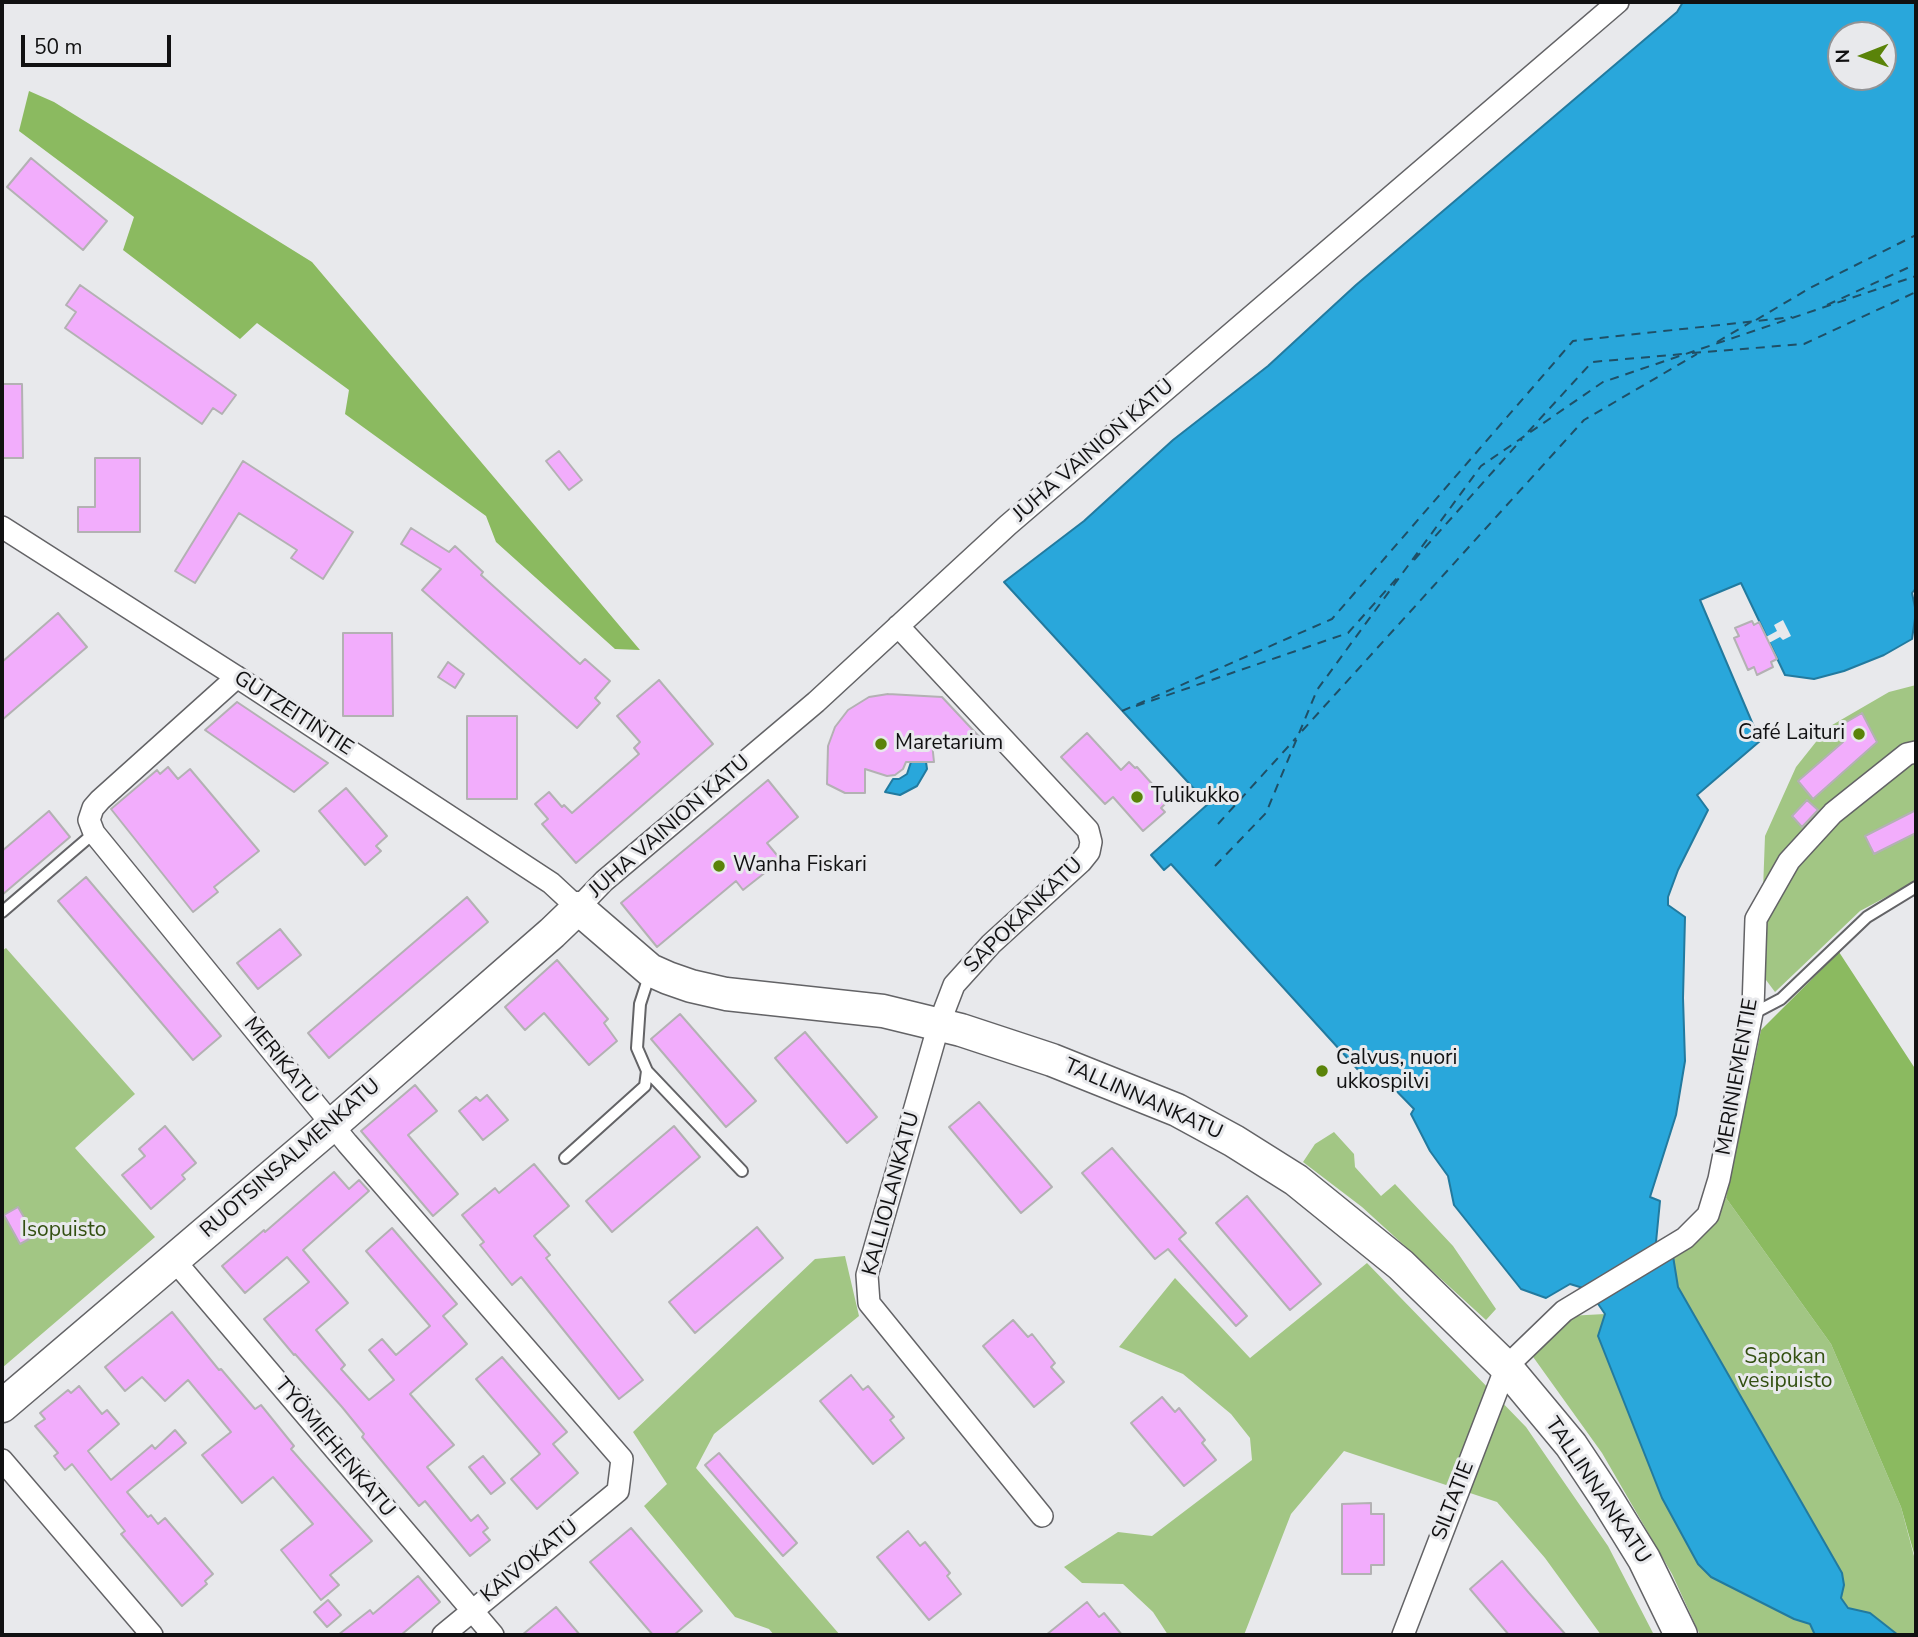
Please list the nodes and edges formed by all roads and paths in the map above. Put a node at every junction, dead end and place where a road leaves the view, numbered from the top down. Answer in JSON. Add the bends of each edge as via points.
{"nodes":[{"id":1,"x":1618,"y":2,"type":"edge"},
{"id":2,"x":2,"y":527,"type":"edge"},
{"id":3,"x":898,"y":626,"type":"junction"},
{"id":4,"x":237,"y":677,"type":"junction"},
{"id":5,"x":1916,"y":752,"type":"edge"},
{"id":6,"x":94,"y":833,"type":"junction"},
{"id":7,"x":1916,"y":887,"type":"edge"},
{"id":8,"x":578,"y":908,"type":"junction"},
{"id":9,"x":2,"y":912,"type":"edge"},
{"id":10,"x":650,"y":970,"type":"junction"},
{"id":11,"x":1753,"y":1008,"type":"junction"},
{"id":12,"x":939,"y":1024,"type":"junction"},
{"id":13,"x":647,"y":1071,"type":"junction"},
{"id":14,"x":332,"y":1125,"type":"junction"},
{"id":15,"x":565,"y":1158,"type":"dead end"},
{"id":16,"x":742,"y":1171,"type":"dead end"},
{"id":17,"x":174,"y":1260,"type":"junction"},
{"id":18,"x":1506,"y":1367,"type":"junction"},
{"id":19,"x":2,"y":1406,"type":"edge"},
{"id":20,"x":2,"y":1460,"type":"edge"},
{"id":21,"x":618,"y":1490,"type":"joint"},
{"id":22,"x":1042,"y":1516,"type":"dead end"},
{"id":23,"x":471,"y":1610,"type":"junction"},
{"id":24,"x":152,"y":1635,"type":"edge"},
{"id":25,"x":443,"y":1635,"type":"edge"},
{"id":26,"x":493,"y":1635,"type":"edge"},
{"id":27,"x":1403,"y":1635,"type":"edge"},
{"id":28,"x":1681,"y":1635,"type":"edge"}],
"edges":[{"from":1,"to":3,"type":"street","name":"JUHA VAINION KATU","via":[[1008,525]]},
{"from":2,"to":4,"type":"street","name":"GUTZEITINTIE"},
{"from":3,"to":8,"type":"street","name":"JUHA VAINION KATU"},
{"from":3,"to":12,"type":"street","name":"SAPOKANKATU","via":[[1087,830],[1091,842],[1081,862],[991,944],[954,985]]},
{"from":4,"to":6,"type":"street","via":[[100,800],[89,820]]},
{"from":4,"to":8,"type":"street","name":"GUTZEITINTIE","via":[[551,883]]},
{"from":5,"to":11,"type":"street","name":"MERINIEMENTIE","via":[[1907,754],[1833,813],[1789,861],[1756,919]]},
{"from":6,"to":9,"type":"lane"},
{"from":6,"to":14,"type":"street","name":"MERIKATU"},
{"from":7,"to":11,"type":"lane","via":[[1867,916],[1781,999],[1760,1010]]},
{"from":8,"to":10,"type":"street","name":"TALLINNANKATU"},
{"from":8,"to":14,"type":"street","name":"RUOTSINSALMENKATU"},
{"from":10,"to":12,"type":"street","name":"TALLINNANKATU","via":[[726,994],[883,1011]]},
{"from":10,"to":13,"type":"lane","via":[[640,1004],[637,1048]]},
{"from":11,"to":18,"type":"street","name":"MERINIEMENTIE","via":[[1719,1179],[1707,1215],[1685,1238],[1564,1311]]},
{"from":12,"to":18,"type":"street","name":"TALLINNANKATU","via":[[1116,1085],[1177,1110],[1234,1141],[1296,1180],[1360,1230]]},
{"from":12,"to":22,"type":"street","name":"KALLIOLANKATU","via":[[867,1275],[869,1303]]},
{"from":13,"to":15,"type":"lane","via":[[645,1086]]},
{"from":13,"to":16,"type":"lane"},
{"from":14,"to":17,"type":"street","name":"RUOTSINSALMENKATU"},
{"from":14,"to":21,"type":"street","name":"MERIKATU","via":[[622,1459]]},
{"from":17,"to":19,"type":"street","name":"RUOTSINSALMENKATU"},
{"from":17,"to":23,"type":"street","name":"TYÖMIEHENKATU"},
{"from":18,"to":27,"type":"street","name":"SILTATIE"},
{"from":18,"to":28,"type":"street","name":"TALLINNANKATU","via":[[1605,1496],[1644,1559]]},
{"from":20,"to":24,"type":"street"},
{"from":21,"to":23,"type":"street","name":"KAIVOKATU"},
{"from":23,"to":25,"type":"street","name":"KAIVOKATU"},
{"from":23,"to":26,"type":"street","name":"TYÖMIEHENKATU"}]}
